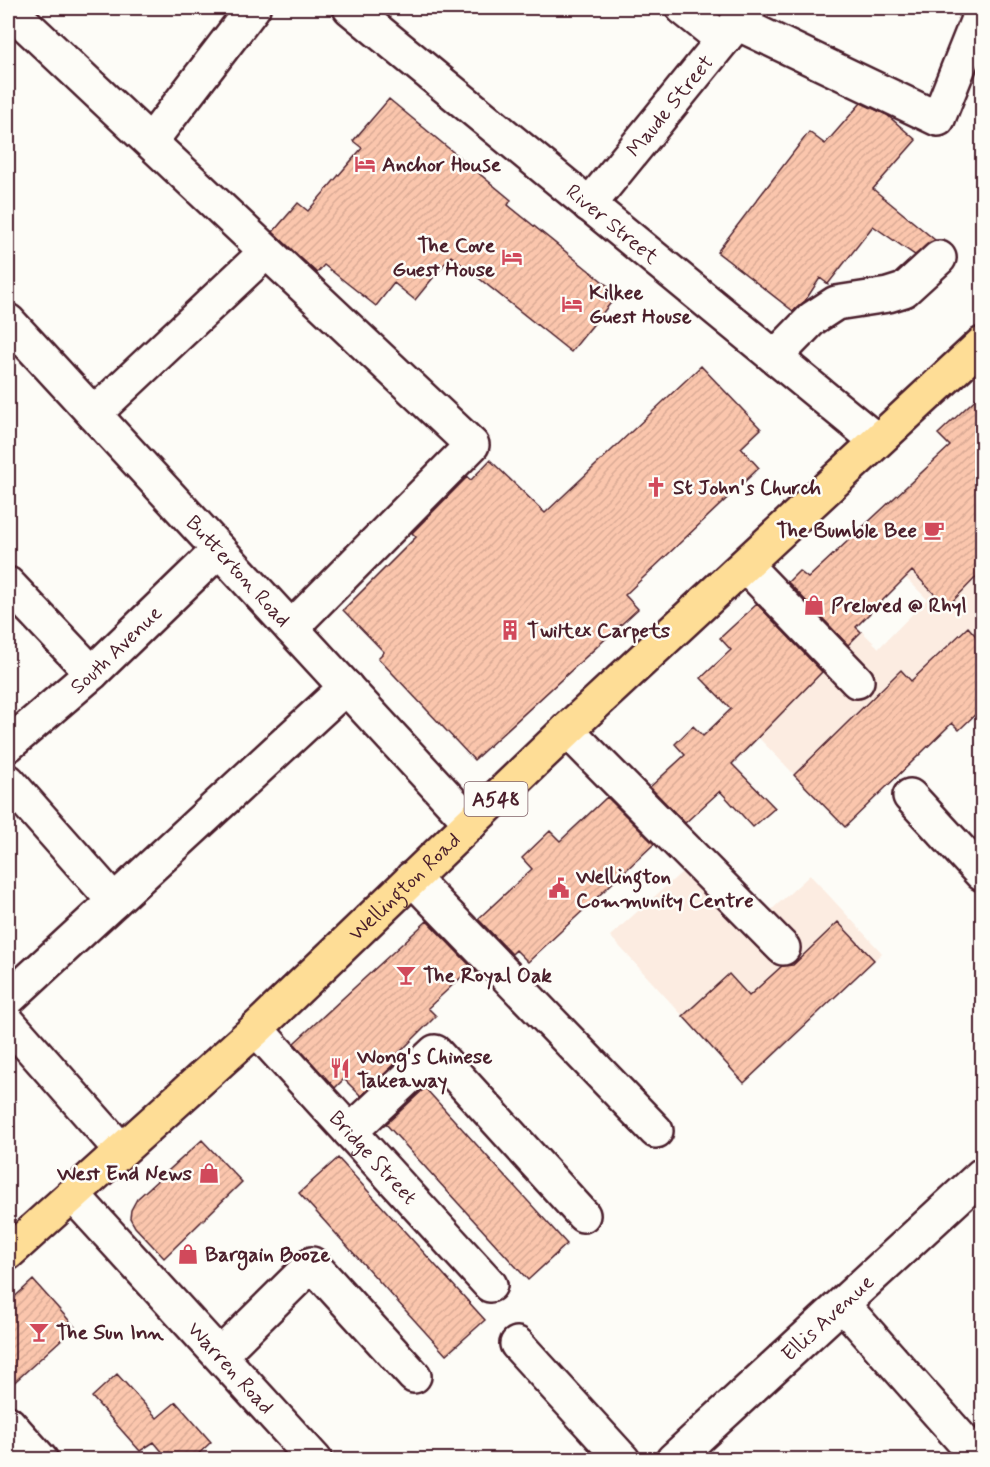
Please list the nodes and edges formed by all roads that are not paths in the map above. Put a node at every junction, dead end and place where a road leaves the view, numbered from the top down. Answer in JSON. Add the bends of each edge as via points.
{"nodes":[{"id":1,"x":8,"y":8,"type":"edge"},
{"id":2,"x":254,"y":8,"type":"edge"},
{"id":3,"x":350,"y":8,"type":"edge"},
{"id":4,"x":683,"y":8,"type":"edge"},
{"id":5,"x":982,"y":9,"type":"edge"},
{"id":6,"x":736,"y":23,"type":"edge"},
{"id":7,"x":151,"y":141,"type":"junction"},
{"id":8,"x":589,"y":205,"type":"junction"},
{"id":9,"x":266,"y":252,"type":"junction"},
{"id":10,"x":939,"y":258,"type":"dead end"},
{"id":11,"x":8,"y":321,"type":"edge"},
{"id":12,"x":982,"y":344,"type":"edge"},
{"id":13,"x":775,"y":357,"type":"junction"},
{"id":14,"x":94,"y":414,"type":"junction"},
{"id":15,"x":877,"y":441,"type":"junction"},
{"id":16,"x":219,"y":550,"type":"junction"},
{"id":17,"x":745,"y":565,"type":"junction"},
{"id":18,"x":8,"y":584,"type":"edge"},
{"id":19,"x":291,"y":628,"type":"junction"},
{"id":20,"x":92,"y":673,"type":"junction"},
{"id":21,"x":857,"y":681,"type":"dead end"},
{"id":22,"x":346,"y":687,"type":"junction"},
{"id":23,"x":567,"y":730,"type":"junction"},
{"id":24,"x":8,"y":746,"type":"edge"},
{"id":25,"x":8,"y":781,"type":"edge"},
{"id":26,"x":910,"y":796,"type":"dead end"},
{"id":27,"x":471,"y":823,"type":"junction"},
{"id":28,"x":982,"y":874,"type":"edge"},
{"id":29,"x":412,"y":878,"type":"junction"},
{"id":30,"x":114,"y":901,"type":"junction"},
{"id":31,"x":783,"y":948,"type":"dead end"},
{"id":32,"x":8,"y":999,"type":"edge"},
{"id":33,"x":256,"y":1029,"type":"junction"},
{"id":34,"x":11,"y":1033,"type":"edge"},
{"id":35,"x":656,"y":1131,"type":"dead end"},
{"id":36,"x":350,"y":1132,"type":"junction"},
{"id":37,"x":121,"y":1150,"type":"junction"},
{"id":38,"x":982,"y":1175,"type":"edge"},
{"id":39,"x":73,"y":1195,"type":"junction"},
{"id":40,"x":583,"y":1215,"type":"dead end"},
{"id":41,"x":8,"y":1253,"type":"edge"},
{"id":42,"x":490,"y":1285,"type":"dead end"},
{"id":43,"x":843,"y":1305,"type":"junction"},
{"id":44,"x":517,"y":1344,"type":"dead end"},
{"id":45,"x":220,"y":1355,"type":"junction"},
{"id":46,"x":414,"y":1376,"type":"dead end"},
{"id":47,"x":8,"y":1423,"type":"edge"},
{"id":48,"x":976,"y":1454,"type":"edge"},
{"id":49,"x":41,"y":1460,"type":"edge"},
{"id":50,"x":315,"y":1460,"type":"edge"},
{"id":51,"x":623,"y":1460,"type":"edge"},
{"id":52,"x":672,"y":1460,"type":"edge"}],
"edges":[{"from":1,"to":7,"type":"street"},
{"from":2,"to":7,"type":"street"},
{"from":3,"to":8,"type":"street","name":"River Street"},
{"from":4,"to":6,"type":"street"},
{"from":5,"to":6,"type":"street","via":[[938,119]]},
{"from":6,"to":8,"type":"street","name":"Maude Street"},
{"from":7,"to":9,"type":"street"},
{"from":8,"to":13,"type":"street","name":"River Street"},
{"from":9,"to":14,"type":"street"},
{"from":9,"to":19,"type":"street","via":[[472,445]]},
{"from":10,"to":13,"type":"street","via":[[904,290],[837,303],[813,318]]},
{"from":11,"to":14,"type":"street","name":"Butterton Road"},
{"from":12,"to":15,"type":"main road","name":"Wellington Road","number":"A548"},
{"from":13,"to":15,"type":"street","name":"River Street"},
{"from":14,"to":16,"type":"street","name":"Butterton Road"},
{"from":15,"to":17,"type":"main road","name":"Wellington Road","number":"A548"},
{"from":16,"to":19,"type":"street","name":"Butterton Road"},
{"from":16,"to":20,"type":"street","name":"South Avenue"},
{"from":17,"to":21,"type":"street"},
{"from":17,"to":23,"type":"main road","name":"Wellington Road","number":"A548"},
{"from":18,"to":20,"type":"street"},
{"from":19,"to":22,"type":"street","name":"Butterton Road"},
{"from":20,"to":24,"type":"street","name":"South Avenue"},
{"from":22,"to":27,"type":"street","name":"Butterton Road"},
{"from":22,"to":30,"type":"street"},
{"from":23,"to":27,"type":"main road","name":"Wellington Road","number":"A548"},
{"from":23,"to":31,"type":"street"},
{"from":25,"to":30,"type":"street"},
{"from":26,"to":28,"type":"street"},
{"from":27,"to":29,"type":"main road","name":"Wellington Road","number":"A548"},
{"from":29,"to":33,"type":"main road","name":"Wellington Road","number":"A548"},
{"from":29,"to":35,"type":"street"},
{"from":30,"to":32,"type":"street"},
{"from":33,"to":36,"type":"street","name":"Bridge Street"},
{"from":33,"to":37,"type":"main road","name":"Wellington Road","number":"A548"},
{"from":34,"to":37,"type":"street"},
{"from":36,"to":40,"type":"street","via":[[435,1052]]},
{"from":36,"to":42,"type":"street","name":"Bridge Street"},
{"from":37,"to":39,"type":"main road","name":"Wellington Road","number":"A548"},
{"from":38,"to":43,"type":"street","name":"Ellis Avenue"},
{"from":39,"to":41,"type":"main road","name":"Wellington Road","number":"A548"},
{"from":39,"to":45,"type":"street","name":"Warren Road"},
{"from":43,"to":48,"type":"street"},
{"from":43,"to":52,"type":"street","name":"Ellis Avenue"},
{"from":44,"to":51,"type":"street"},
{"from":45,"to":46,"type":"street","via":[[312,1264]]},
{"from":45,"to":50,"type":"street","name":"Warren Road"},
{"from":47,"to":49,"type":"street"}]}
